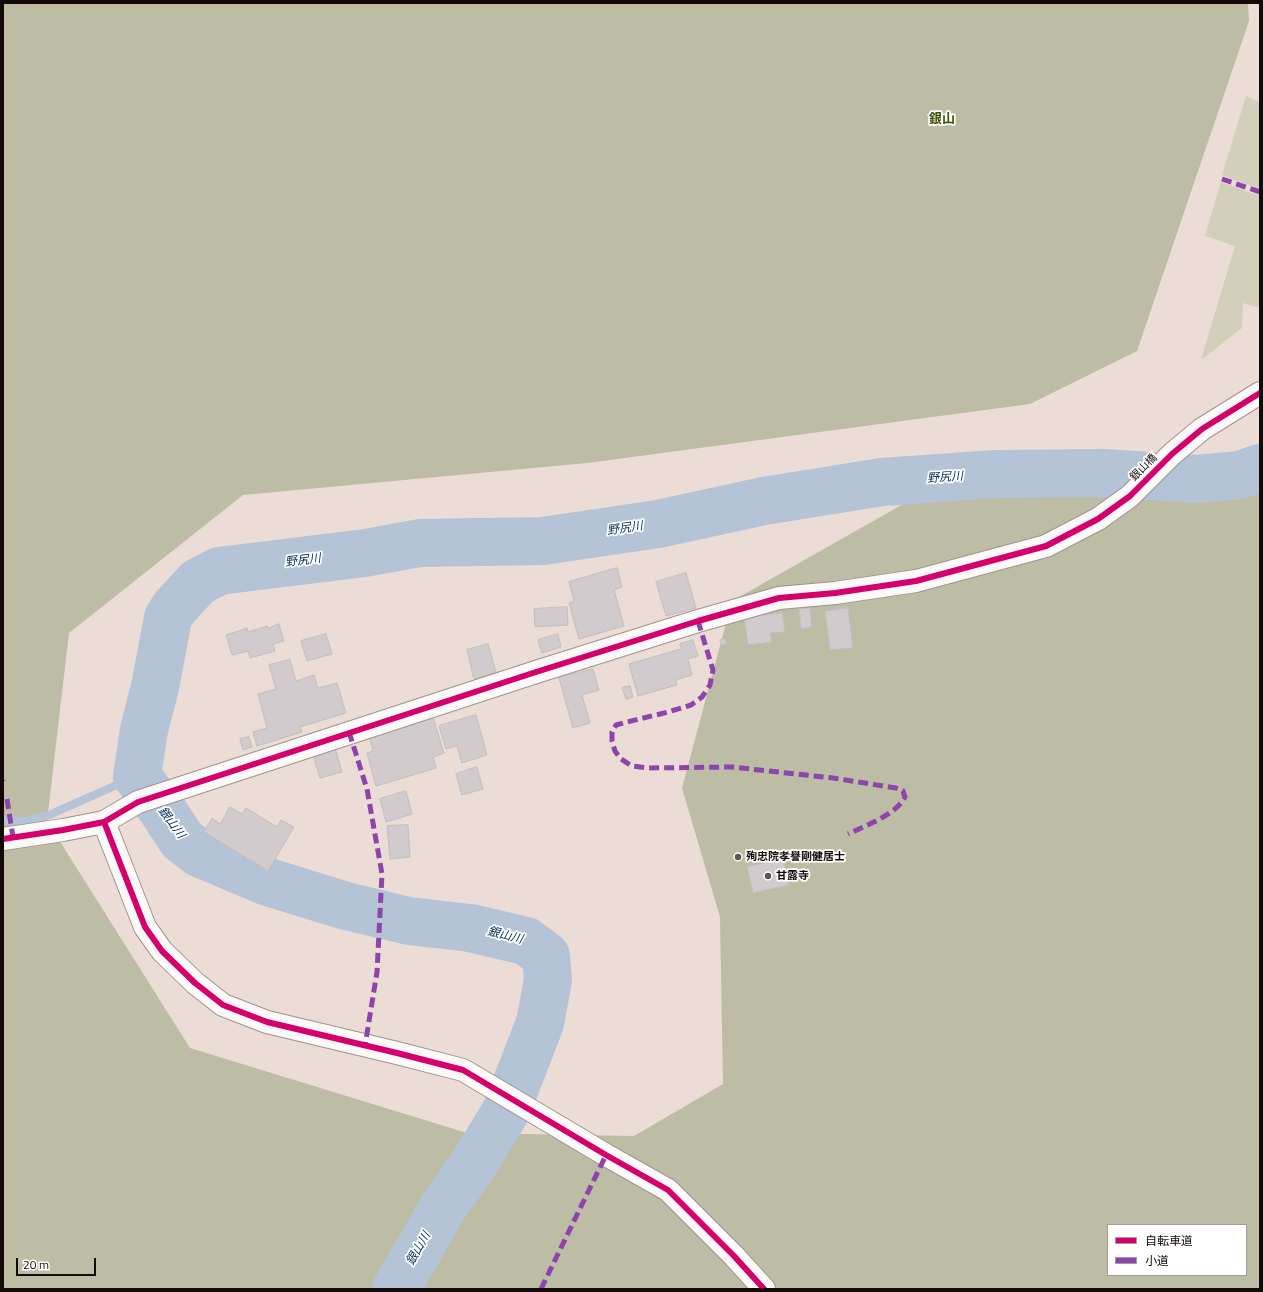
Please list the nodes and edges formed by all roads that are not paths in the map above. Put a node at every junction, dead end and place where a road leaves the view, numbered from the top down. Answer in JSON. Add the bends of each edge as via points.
{"nodes":[{"id":1,"x":1260,"y":393,"type":"edge"},
{"id":2,"x":104,"y":822,"type":"junction"},
{"id":3,"x":3,"y":839,"type":"edge"},
{"id":4,"x":764,"y":1289,"type":"edge"}],
"edges":[{"from":1,"to":2,"type":"street","name":"銀山橋","via":[[1202,429],[1172,454],[1130,496],[1098,520],[1046,546],[916,581],[779,598],[691,623],[138,802]]},
{"from":2,"to":3,"type":"street","name":"銀山橋"},
{"from":2,"to":4,"type":"street","via":[[145,927],[162,951],[195,983],[223,1005],[267,1022],[463,1070],[668,1190]]}]}
